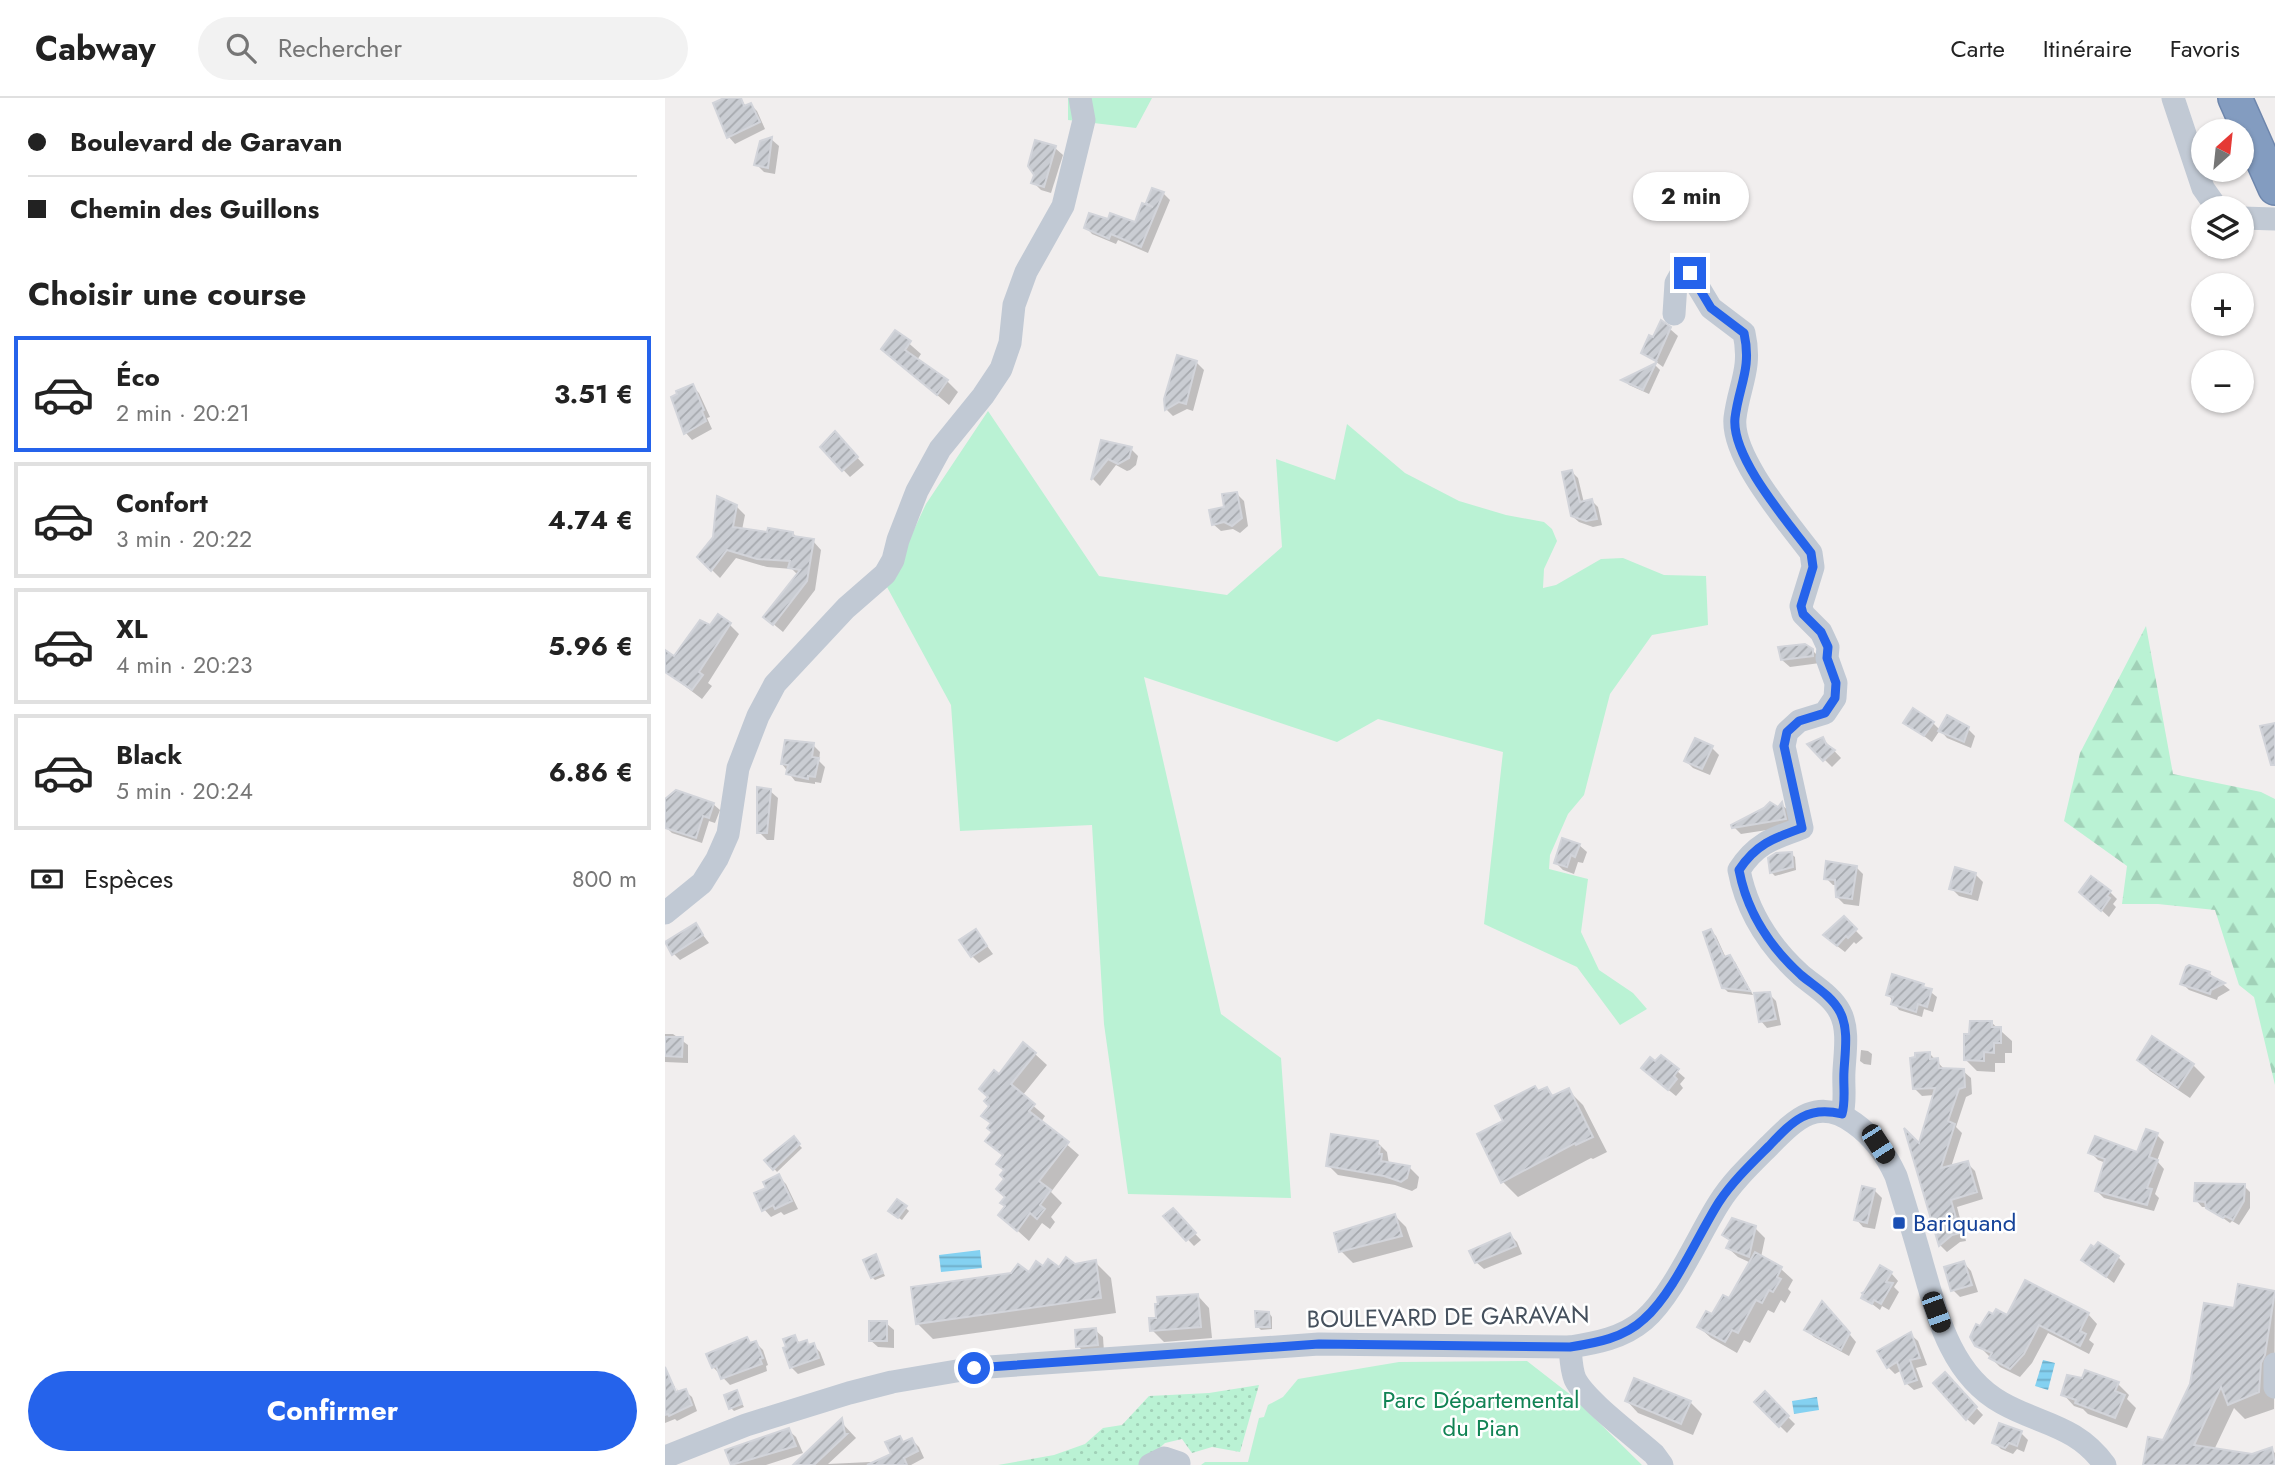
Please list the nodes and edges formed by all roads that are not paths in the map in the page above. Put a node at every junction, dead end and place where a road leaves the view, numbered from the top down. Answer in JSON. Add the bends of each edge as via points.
{"nodes":[{"id":1,"x":1080,"y":98,"type":"edge"},
{"id":2,"x":2173,"y":98,"type":"edge"},
{"id":3,"x":2235,"y":98,"type":"edge"},
{"id":4,"x":2258,"y":98,"type":"edge"},
{"id":5,"x":2275,"y":138,"type":"edge"},
{"id":6,"x":2272,"y":183,"type":"edge"},
{"id":7,"x":2209,"y":196,"type":"edge"},
{"id":8,"x":2254,"y":218,"type":"edge"},
{"id":9,"x":2275,"y":219,"type":"edge"},
{"id":10,"x":1674,"y":314,"type":"dead end"},
{"id":11,"x":665,"y":913,"type":"edge"},
{"id":12,"x":1842,"y":1114,"type":"junction"},
{"id":13,"x":1570,"y":1347,"type":"junction"},
{"id":14,"x":2275,"y":1364,"type":"edge"},
{"id":15,"x":2275,"y":1387,"type":"edge"},
{"id":16,"x":665,"y":1457,"type":"edge"},
{"id":17,"x":1179,"y":1464,"type":"edge"},
{"id":18,"x":1150,"y":1465,"type":"edge"},
{"id":19,"x":1662,"y":1465,"type":"edge"},
{"id":20,"x":2105,"y":1465,"type":"edge"}],
"edges":[{"from":1,"to":11,"type":"street","via":[[1084,120],[1063,206],[1026,272],[1001,369],[940,449],[917,491],[885,574],[846,608],[775,684],[739,768],[728,834],[717,859],[702,883]]},
{"from":2,"to":7,"type":"street"},
{"from":3,"to":6,"type":"highway"},
{"from":4,"to":5,"type":"highway"},
{"from":8,"to":9,"type":"street"},
{"from":10,"to":12,"type":"street","via":[[1677,283],[1681,274],[1690,273],[1711,308],[1744,333],[1748,366],[1735,437],[1745,461],[1811,553],[1813,567],[1801,606],[1828,647],[1835,698],[1825,713],[1799,721],[1787,732],[1784,746],[1802,825],[1770,839],[1749,854],[1739,870],[1743,893],[1757,923],[1779,953],[1840,1011],[1845,1037]]},
{"from":12,"to":13,"type":"street","name":"BOULEVARD DE GARAVAN","via":[[1824,1110],[1805,1114],[1754,1161],[1727,1190],[1663,1298],[1644,1320],[1619,1335]]},
{"from":12,"to":20,"type":"street","via":[[1878,1144],[1889,1160],[1947,1341],[1965,1369],[2002,1403],[2076,1436]]},
{"from":13,"to":16,"type":"street","name":"BOULEVARD DE GARAVAN","via":[[1319,1344],[974,1368],[849,1393],[746,1425]]},
{"from":13,"to":19,"type":"street","via":[[1576,1381]]},
{"from":14,"to":15,"type":"street"},
{"from":17,"to":18,"type":"street","via":[[1164,1458]]}]}
